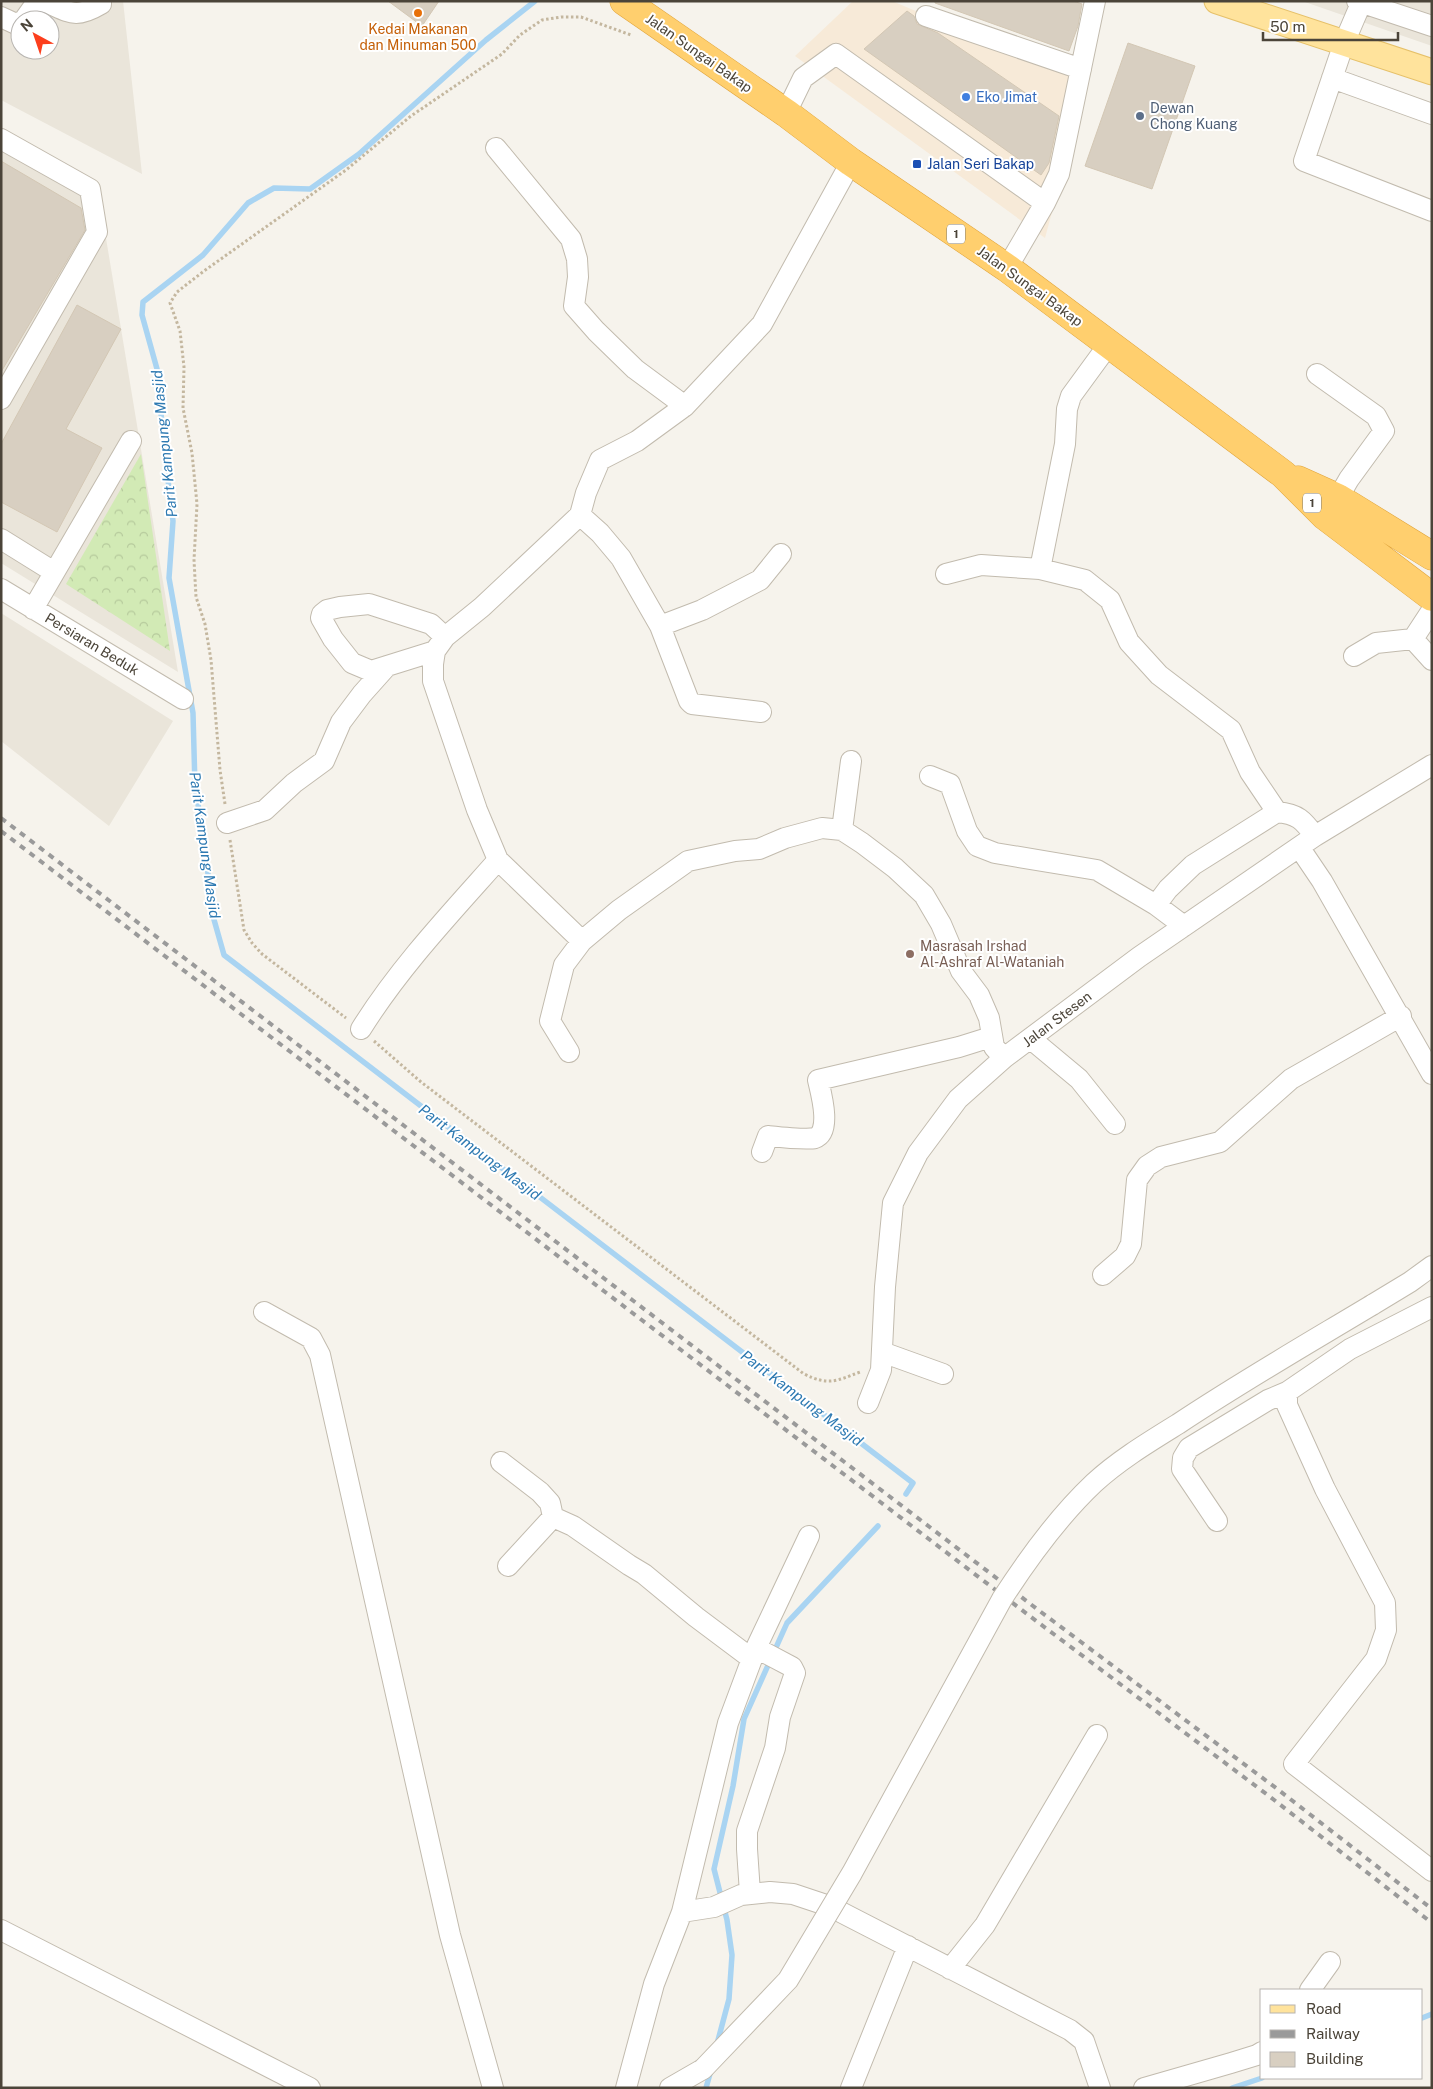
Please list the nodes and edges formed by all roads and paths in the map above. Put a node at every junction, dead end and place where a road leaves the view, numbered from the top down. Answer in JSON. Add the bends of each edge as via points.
{"nodes":[{"id":1,"x":101,"y":1,"type":"edge"},
{"id":2,"x":624,"y":1,"type":"edge"},
{"id":3,"x":1095,"y":1,"type":"edge"},
{"id":4,"x":1217,"y":1,"type":"edge"},
{"id":5,"x":1360,"y":2,"type":"edge"},
{"id":6,"x":31,"y":10,"type":"edge"},
{"id":7,"x":926,"y":16,"type":"dead end"},
{"id":8,"x":1432,"y":26,"type":"edge"},
{"id":9,"x":638,"y":37,"type":"dead end"},
{"id":10,"x":1344,"y":43,"type":"junction"},
{"id":11,"x":1081,"y":69,"type":"junction"},
{"id":12,"x":1432,"y":72,"type":"edge"},
{"id":13,"x":1332,"y":78,"type":"junction"},
{"id":14,"x":786,"y":113,"type":"junction"},
{"id":15,"x":1432,"y":114,"type":"edge"},
{"id":16,"x":1,"y":139,"type":"edge"},
{"id":17,"x":496,"y":148,"type":"dead end"},
{"id":18,"x":851,"y":162,"type":"junction"},
{"id":19,"x":1045,"y":203,"type":"junction"},
{"id":20,"x":1432,"y":211,"type":"edge"},
{"id":21,"x":1007,"y":268,"type":"junction"},
{"id":22,"x":1109,"y":344,"type":"junction"},
{"id":23,"x":1317,"y":374,"type":"dead end"},
{"id":24,"x":1,"y":398,"type":"edge"},
{"id":25,"x":685,"y":406,"type":"junction"},
{"id":26,"x":131,"y":442,"type":"dead end"},
{"id":27,"x":1347,"y":513,"type":"junction"},
{"id":28,"x":580,"y":515,"type":"junction"},
{"id":29,"x":1,"y":539,"type":"edge"},
{"id":30,"x":1421,"y":550,"type":"edge"},
{"id":31,"x":781,"y":554,"type":"dead end"},
{"id":32,"x":1040,"y":569,"type":"junction"},
{"id":33,"x":54,"y":572,"type":"junction"},
{"id":34,"x":946,"y":574,"type":"dead end"},
{"id":35,"x":1,"y":589,"type":"edge"},
{"id":36,"x":1432,"y":597,"type":"edge"},
{"id":37,"x":33,"y":609,"type":"junction"},
{"id":38,"x":1432,"y":610,"type":"edge"},
{"id":39,"x":660,"y":626,"type":"junction"},
{"id":40,"x":1413,"y":639,"type":"junction"},
{"id":41,"x":440,"y":644,"type":"junction"},
{"id":42,"x":1354,"y":656,"type":"dead end"},
{"id":43,"x":1432,"y":660,"type":"edge"},
{"id":44,"x":387,"y":666,"type":"junction"},
{"id":45,"x":183,"y":699,"type":"dead end"},
{"id":46,"x":761,"y":712,"type":"dead end"},
{"id":47,"x":851,"y":761,"type":"dead end"},
{"id":48,"x":1432,"y":765,"type":"edge"},
{"id":49,"x":930,"y":776,"type":"dead end"},
{"id":50,"x":1277,"y":812,"type":"junction"},
{"id":51,"x":227,"y":822,"type":"junction"},
{"id":52,"x":842,"y":830,"type":"junction"},
{"id":53,"x":1307,"y":841,"type":"junction"},
{"id":54,"x":498,"y":860,"type":"junction"},
{"id":55,"x":1156,"y":904,"type":"junction"},
{"id":56,"x":1184,"y":926,"type":"junction"},
{"id":57,"x":582,"y":941,"type":"junction"},
{"id":58,"x":1401,"y":1016,"type":"junction"},
{"id":59,"x":361,"y":1029,"type":"junction"},
{"id":60,"x":991,"y":1037,"type":"junction"},
{"id":61,"x":1031,"y":1039,"type":"junction"},
{"id":62,"x":569,"y":1052,"type":"dead end"},
{"id":63,"x":1004,"y":1058,"type":"junction"},
{"id":64,"x":1432,"y":1074,"type":"edge"},
{"id":65,"x":1115,"y":1124,"type":"dead end"},
{"id":66,"x":762,"y":1152,"type":"dead end"},
{"id":67,"x":1432,"y":1266,"type":"edge"},
{"id":68,"x":1432,"y":1274,"type":"edge"},
{"id":69,"x":1103,"y":1275,"type":"dead end"},
{"id":70,"x":1410,"y":1282,"type":"junction"},
{"id":71,"x":1432,"y":1307,"type":"edge"},
{"id":72,"x":264,"y":1312,"type":"dead end"},
{"id":73,"x":882,"y":1361,"type":"junction"},
{"id":74,"x":943,"y":1374,"type":"dead end"},
{"id":75,"x":1287,"y":1392,"type":"junction"},
{"id":76,"x":868,"y":1403,"type":"dead end"},
{"id":77,"x":500,"y":1462,"type":"dead end"},
{"id":78,"x":553,"y":1517,"type":"junction"},
{"id":79,"x":1217,"y":1521,"type":"dead end"},
{"id":80,"x":809,"y":1536,"type":"dead end"},
{"id":81,"x":508,"y":1566,"type":"dead end"},
{"id":82,"x":764,"y":1656,"type":"junction"},
{"id":83,"x":1097,"y":1735,"type":"dead end"},
{"id":84,"x":1432,"y":1871,"type":"edge"},
{"id":85,"x":746,"y":1894,"type":"junction"},
{"id":86,"x":682,"y":1912,"type":"junction"},
{"id":87,"x":1,"y":1930,"type":"edge"},
{"id":88,"x":908,"y":1946,"type":"junction"},
{"id":89,"x":1330,"y":1962,"type":"dead end"},
{"id":90,"x":950,"y":1969,"type":"junction"},
{"id":91,"x":1311,"y":1989,"type":"edge"},
{"id":92,"x":1260,"y":2053,"type":"edge"},
{"id":93,"x":310,"y":2088,"type":"edge"},
{"id":94,"x":493,"y":2088,"type":"edge"},
{"id":95,"x":626,"y":2088,"type":"edge"},
{"id":96,"x":670,"y":2088,"type":"edge"},
{"id":97,"x":851,"y":2088,"type":"edge"},
{"id":98,"x":1100,"y":2088,"type":"edge"},
{"id":99,"x":1144,"y":2088,"type":"edge"}],
"edges":[{"from":1,"to":6,"type":"street","via":[[87,12],[77,14],[43,1]]},
{"from":2,"to":14,"type":"highway","name":"Jalan Sungai Bakap","number":"1"},
{"from":3,"to":11,"type":"street"},
{"from":4,"to":10,"type":"main road"},
{"from":5,"to":8,"type":"street"},
{"from":5,"to":10,"type":"street"},
{"from":7,"to":11,"type":"street"},
{"from":9,"to":51,"type":"path","via":[[581,17],[542,20],[520,35],[502,54],[411,116],[346,170],[204,271],[177,292],[170,303],[180,331],[184,368],[183,408],[197,504],[196,597],[205,624],[211,660]]},
{"from":10,"to":12,"type":"main road"},
{"from":10,"to":13,"type":"street"},
{"from":11,"to":19,"type":"street","via":[[1059,174]]},
{"from":13,"to":15,"type":"street"},
{"from":13,"to":20,"type":"street","via":[[1304,161]]},
{"from":14,"to":18,"type":"highway","name":"Jalan Sungai Bakap","number":"1"},
{"from":14,"to":19,"type":"street","via":[[803,78],[836,54]]},
{"from":16,"to":24,"type":"street","via":[[90,189],[97,232]]},
{"from":17,"to":25,"type":"street","via":[[571,239],[578,278],[574,306],[635,369]]},
{"from":18,"to":21,"type":"highway","name":"Jalan Sungai Bakap","number":"1"},
{"from":18,"to":25,"type":"street","via":[[762,324]]},
{"from":19,"to":21,"type":"street"},
{"from":21,"to":22,"type":"highway","name":"Jalan Sungai Bakap","number":"1"},
{"from":22,"to":27,"type":"highway","name":"Jalan Sungai Bakap","number":"1","via":[[1283,474]]},
{"from":22,"to":32,"type":"street","via":[[1071,396],[1065,444]]},
{"from":23,"to":27,"type":"street","via":[[1376,416],[1384,432],[1349,479]]},
{"from":25,"to":28,"type":"street","via":[[637,441],[600,460]]},
{"from":26,"to":33,"type":"street"},
{"from":27,"to":30,"type":"highway","name":"Jalan Sungai Bakap","number":"1"},
{"from":27,"to":36,"type":"highway","name":"Jalan Sungai Bakap","number":"1","via":[[1390,566]]},
{"from":28,"to":39,"type":"street","via":[[621,558]]},
{"from":28,"to":41,"type":"street"},
{"from":29,"to":33,"type":"street"},
{"from":31,"to":39,"type":"street","via":[[760,580],[702,610]]},
{"from":32,"to":34,"type":"street","via":[[981,565]]},
{"from":32,"to":50,"type":"street","via":[[1085,580],[1110,600],[1129,642],[1159,675],[1231,730],[1250,772]]},
{"from":33,"to":37,"type":"street"},
{"from":35,"to":37,"type":"street","name":"Persiaran Beduk"},
{"from":37,"to":45,"type":"street","name":"Persiaran Beduk"},
{"from":38,"to":40,"type":"street"},
{"from":39,"to":46,"type":"street","via":[[692,704]]},
{"from":40,"to":42,"type":"street","via":[[1376,643]]},
{"from":40,"to":43,"type":"street"},
{"from":41,"to":44,"type":"street"},
{"from":41,"to":44,"type":"street","via":[[431,624],[369,604],[340,607],[322,614],[321,618],[333,639],[352,663],[371,671]]},
{"from":41,"to":54,"type":"street","via":[[433,664],[434,681],[477,810]]},
{"from":44,"to":51,"type":"street","via":[[341,722],[324,761],[294,782],[265,810]]},
{"from":47,"to":52,"type":"street"},
{"from":48,"to":53,"type":"street","name":"Jalan Stesen"},
{"from":49,"to":55,"type":"street","via":[[950,784],[967,831],[977,846],[995,853],[1097,870]]},
{"from":50,"to":53,"type":"street","via":[[1290,813],[1303,820]]},
{"from":50,"to":55,"type":"street","via":[[1193,865]]},
{"from":51,"to":59,"type":"path","via":[[244,930],[252,943]]},
{"from":52,"to":57,"type":"street","via":[[822,828],[759,849],[688,861]]},
{"from":52,"to":60,"type":"street","via":[[895,868],[924,895],[941,924],[961,971],[979,995],[989,1018]]},
{"from":53,"to":56,"type":"street","name":"Jalan Stesen"},
{"from":53,"to":58,"type":"street","via":[[1322,881]]},
{"from":54,"to":57,"type":"street"},
{"from":54,"to":59,"type":"street","via":[[375,1006]]},
{"from":55,"to":56,"type":"street"},
{"from":56,"to":61,"type":"street","name":"Jalan Stesen"},
{"from":57,"to":62,"type":"street","via":[[564,965],[550,1021]]},
{"from":58,"to":64,"type":"street"},
{"from":58,"to":69,"type":"street","via":[[1291,1079],[1220,1142],[1161,1157],[1147,1166],[1138,1180],[1128,1252]]},
{"from":59,"to":73,"type":"path","via":[[421,1082],[804,1374],[818,1381],[831,1382],[862,1372]]},
{"from":60,"to":63,"type":"street","via":[[994,1047]]},
{"from":60,"to":66,"type":"street","via":[[818,1080],[825,1122],[821,1134],[814,1138],[768,1136]]},
{"from":61,"to":63,"type":"street","name":"Jalan Stesen"},
{"from":61,"to":65,"type":"street","via":[[1079,1078]]},
{"from":63,"to":73,"type":"street","name":"Jalan Stesen","via":[[958,1099],[918,1153],[894,1203],[885,1287]]},
{"from":67,"to":70,"type":"street"},
{"from":68,"to":70,"type":"street"},
{"from":70,"to":96,"type":"street","bridge":true,"via":[[1216,1398],[1129,1456],[1095,1483],[1063,1515],[1028,1558],[1002,1598],[852,1872],[788,1980],[703,2069]]},
{"from":71,"to":75,"type":"street","via":[[1350,1349]]},
{"from":72,"to":94,"type":"street","via":[[311,1338],[320,1355],[450,1935]]},
{"from":73,"to":74,"type":"street"},
{"from":73,"to":76,"type":"street","name":"Jalan Stesen"},
{"from":75,"to":79,"type":"street","via":[[1189,1448],[1183,1458],[1182,1469]]},
{"from":75,"to":84,"type":"street","via":[[1287,1405],[1325,1489],[1385,1602],[1386,1630],[1376,1659],[1294,1764]]},
{"from":77,"to":78,"type":"street","via":[[550,1502]]},
{"from":78,"to":81,"type":"street"},
{"from":78,"to":82,"type":"street","via":[[573,1526],[644,1574],[696,1617]]},
{"from":80,"to":82,"type":"street"},
{"from":82,"to":85,"type":"street","via":[[792,1667],[795,1673],[748,1831]]},
{"from":82,"to":86,"type":"street","via":[[728,1723]]},
{"from":83,"to":90,"type":"street","via":[[985,1926]]},
{"from":85,"to":86,"type":"street","via":[[714,1907]]},
{"from":85,"to":88,"type":"street","via":[[793,1894],[829,1906]]},
{"from":86,"to":95,"type":"street","via":[[654,1984]]},
{"from":87,"to":93,"type":"street"},
{"from":88,"to":90,"type":"street"},
{"from":88,"to":97,"type":"street"},
{"from":89,"to":91,"type":"street"},
{"from":90,"to":98,"type":"street","via":[[1084,2040]]},
{"from":92,"to":99,"type":"street"}]}
